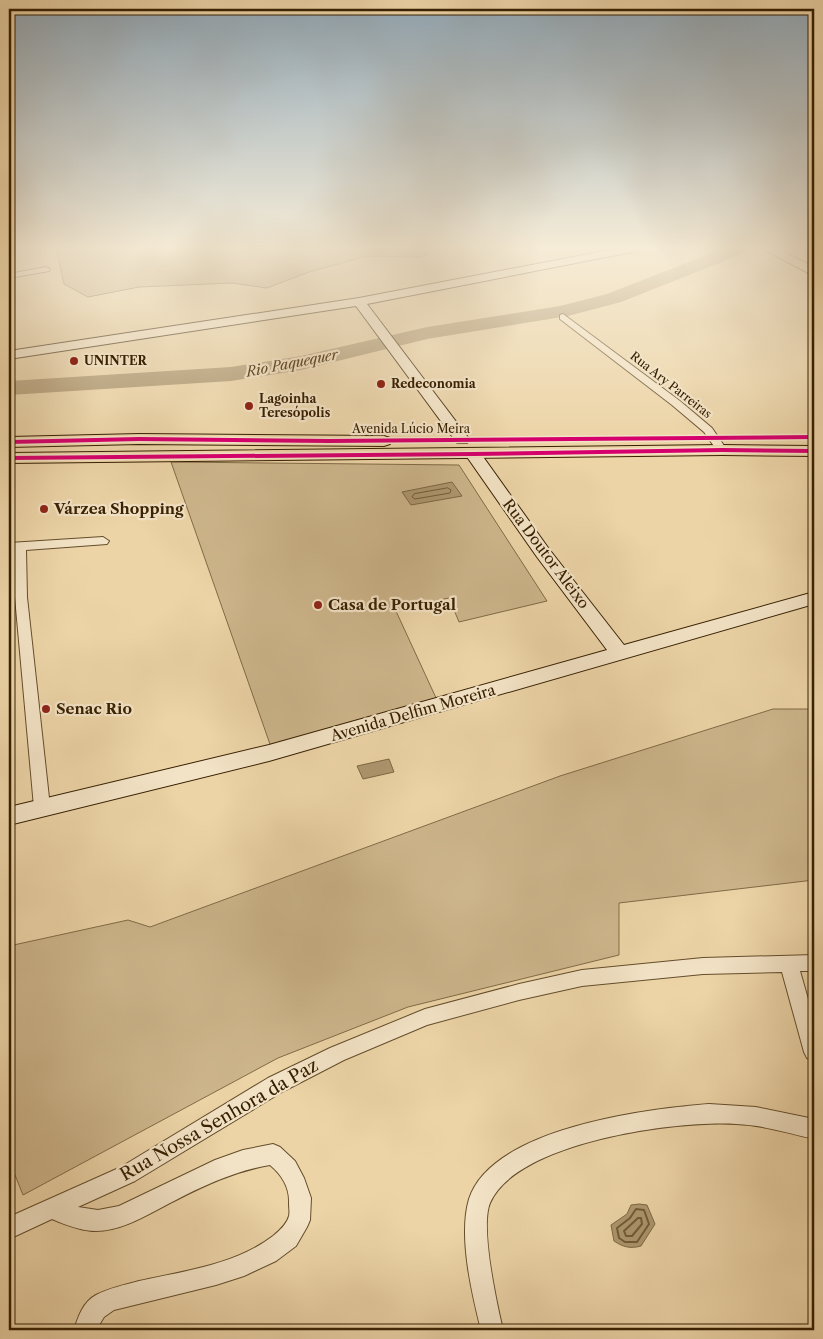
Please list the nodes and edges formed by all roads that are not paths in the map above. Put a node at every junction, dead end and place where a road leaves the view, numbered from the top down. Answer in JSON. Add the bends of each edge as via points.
{"nodes":[{"id":1,"x":303,"y":310,"type":"edge"},
{"id":2,"x":365,"y":310,"type":"edge"},
{"id":3,"x":563,"y":317,"type":"dead end"},
{"id":4,"x":9,"y":355,"type":"edge"},
{"id":5,"x":814,"y":437,"type":"edge"},
{"id":6,"x":462,"y":440,"type":"junction"},
{"id":7,"x":719,"y":444,"type":"junction"},
{"id":8,"x":814,"y":451,"type":"edge"},
{"id":9,"x":473,"y":454,"type":"junction"},
{"id":10,"x":9,"y":456,"type":"edge"},
{"id":11,"x":102,"y":541,"type":"dead end"},
{"id":12,"x":14,"y":547,"type":"edge"},
{"id":13,"x":814,"y":598,"type":"edge"},
{"id":14,"x":620,"y":654,"type":"junction"},
{"id":15,"x":42,"y":807,"type":"junction"},
{"id":16,"x":9,"y":816,"type":"edge"},
{"id":17,"x":814,"y":963,"type":"edge"},
{"id":18,"x":789,"y":964,"type":"junction"},
{"id":19,"x":814,"y":1052,"type":"edge"},
{"id":20,"x":814,"y":1129,"type":"edge"},
{"id":21,"x":52,"y":1209,"type":"junction"},
{"id":22,"x":9,"y":1228,"type":"edge"},
{"id":23,"x":85,"y":1330,"type":"edge"},
{"id":24,"x":492,"y":1330,"type":"edge"}],
"edges":[{"from":1,"to":4,"type":"main road"},
{"from":2,"to":6,"type":"main road"},
{"from":3,"to":7,"type":"street","name":"Rua Ary Parreiras","via":[[676,403]]},
{"from":5,"to":7,"type":"main road","name":"Avenida Lúcio Meira"},
{"from":6,"to":7,"type":"main road","name":"Avenida Lúcio Meira"},
{"from":6,"to":10,"type":"main road","name":"Avenida Lúcio Meira","via":[[139,439]]},
{"from":7,"to":8,"type":"main road","name":"Avenida Lúcio Meira"},
{"from":7,"to":9,"type":"main road","name":"Avenida Lúcio Meira"},
{"from":9,"to":10,"type":"main road","name":"Avenida Lúcio Meira"},
{"from":9,"to":14,"type":"main road","name":"Rua Doutor Aleixo"},
{"from":11,"to":12,"type":"street"},
{"from":12,"to":15,"type":"street"},
{"from":13,"to":14,"type":"main road","name":"Avenida Delfim Moreira"},
{"from":14,"to":15,"type":"main road","name":"Avenida Delfim Moreira","via":[[270,753]]},
{"from":15,"to":16,"type":"main road","name":"Avenida Delfim Moreira"},
{"from":17,"to":18,"type":"street","name":"Rua Nossa Senhora da Paz"},
{"from":18,"to":19,"type":"street"},
{"from":18,"to":21,"type":"street","name":"Rua Nossa Senhora da Paz","via":[[703,966],[582,978],[425,1017],[274,1085],[128,1174]]},
{"from":20,"to":24,"type":"street","via":[[772,1118],[735,1114],[636,1121],[572,1136],[504,1169],[491,1180],[480,1198],[476,1217]]},
{"from":21,"to":22,"type":"street","name":"Rua Nossa Senhora da Paz"},
{"from":21,"to":23,"type":"street","via":[[87,1220],[102,1221],[125,1214],[221,1168],[264,1155],[273,1154],[286,1163],[296,1180],[301,1203],[300,1218],[294,1232],[280,1247],[234,1268],[116,1298],[98,1307]]}]}
